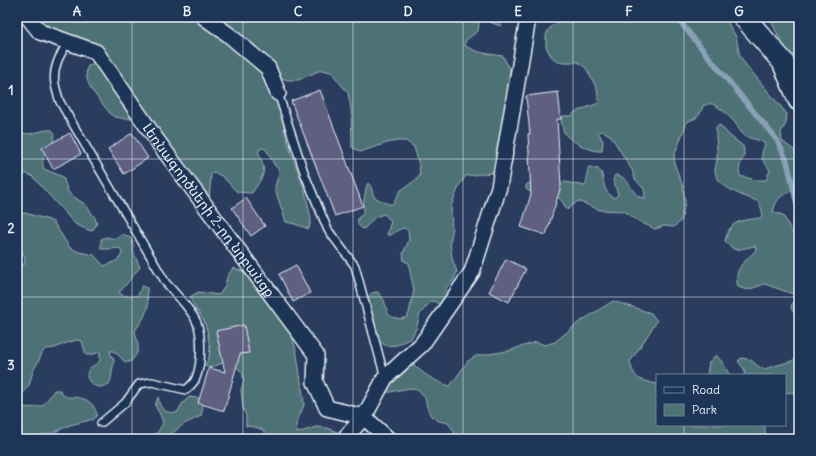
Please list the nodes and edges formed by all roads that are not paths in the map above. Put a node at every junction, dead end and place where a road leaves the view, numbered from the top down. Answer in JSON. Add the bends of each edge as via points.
{"nodes":[{"id":1,"x":28,"y":17,"type":"edge"},
{"id":2,"x":204,"y":17,"type":"edge"},
{"id":3,"x":527,"y":17,"type":"edge"},
{"id":4,"x":744,"y":17,"type":"edge"},
{"id":5,"x":68,"y":42,"type":"junction"},
{"id":6,"x":278,"y":94,"type":"joint"},
{"id":7,"x":799,"y":100,"type":"edge"},
{"id":8,"x":385,"y":378,"type":"junction"},
{"id":9,"x":364,"y":417,"type":"junction"},
{"id":10,"x":101,"y":423,"type":"dead end"},
{"id":11,"x":344,"y":439,"type":"edge"},
{"id":12,"x":388,"y":439,"type":"edge"}],
"edges":[{"from":1,"to":5,"type":"street","name":"Լեռնագործների 2-րդ նրբանցք","via":[[40,32]]},
{"from":2,"to":6,"type":"street","via":[[268,68]]},
{"from":3,"to":8,"type":"street","via":[[500,187],[472,272],[422,344]]},
{"from":4,"to":7,"type":"street","via":[[783,62]]},
{"from":5,"to":9,"type":"street","name":"Լեռնագործների 2-րդ նրբանցք","via":[[96,52],[158,142],[316,356],[315,382],[328,408]]},
{"from":5,"to":10,"type":"lane","via":[[55,67],[54,82],[60,102],[166,283],[195,318],[200,333],[201,352],[196,379],[186,390],[152,382],[139,384],[125,403]]},
{"from":6,"to":8,"type":"lane","via":[[305,175],[328,230],[355,266]]},
{"from":8,"to":9,"type":"street"},
{"from":9,"to":11,"type":"street"},
{"from":9,"to":12,"type":"street","name":"Լեռնագործների 2-րդ նրբանցք"}]}
